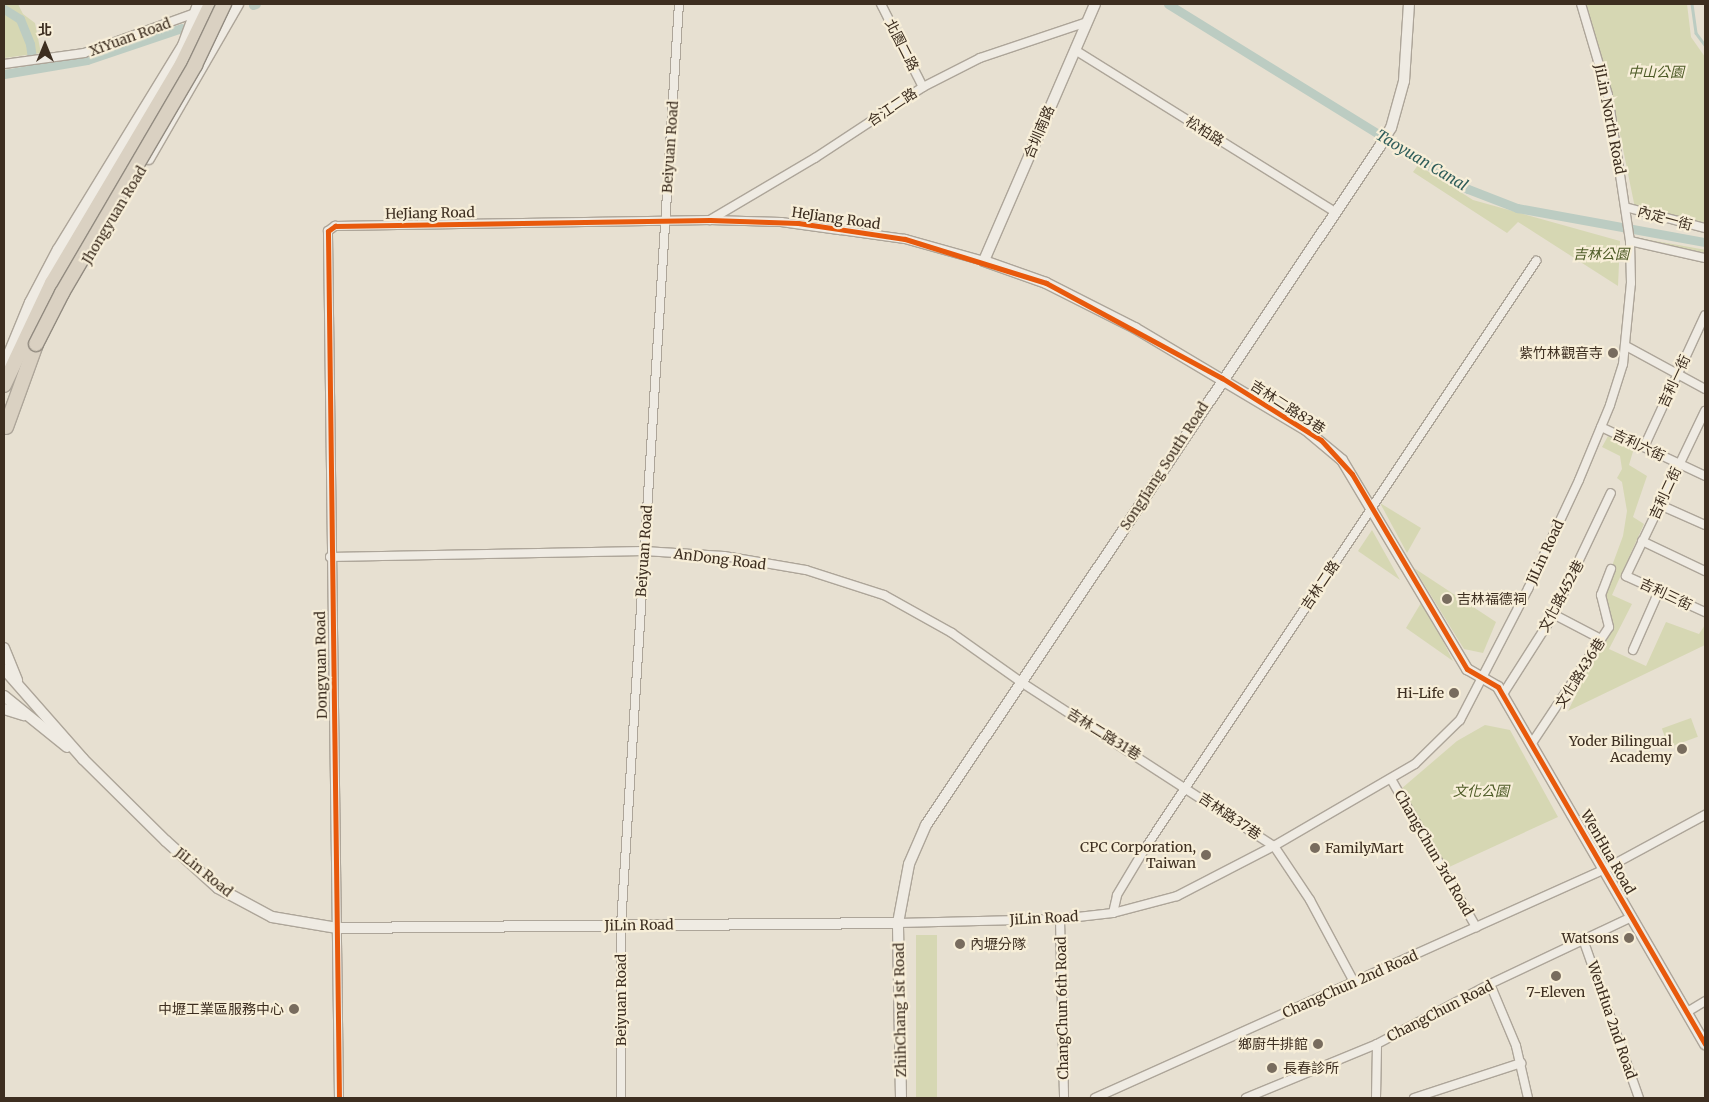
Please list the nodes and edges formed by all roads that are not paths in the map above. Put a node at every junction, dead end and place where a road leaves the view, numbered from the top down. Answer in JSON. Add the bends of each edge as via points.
{"nodes":[{"id":1,"x":211,"y":4,"type":"edge"},
{"id":2,"x":219,"y":4,"type":"edge"},
{"id":3,"x":224,"y":4,"type":"edge"},
{"id":4,"x":237,"y":4,"type":"edge"},
{"id":5,"x":679,"y":4,"type":"edge"},
{"id":6,"x":881,"y":4,"type":"edge"},
{"id":7,"x":1095,"y":4,"type":"edge"},
{"id":8,"x":1409,"y":4,"type":"edge"},
{"id":9,"x":1581,"y":4,"type":"edge"},
{"id":10,"x":196,"y":9,"type":"edge"},
{"id":11,"x":1087,"y":22,"type":"junction"},
{"id":12,"x":1075,"y":50,"type":"junction"},
{"id":13,"x":4,"y":64,"type":"edge"},
{"id":14,"x":923,"y":87,"type":"junction"},
{"id":15,"x":180,"y":106,"type":"junction"},
{"id":16,"x":1625,"y":207,"type":"junction"},
{"id":17,"x":1335,"y":212,"type":"junction"},
{"id":18,"x":710,"y":220,"type":"junction"},
{"id":19,"x":666,"y":221,"type":"junction"},
{"id":20,"x":1705,"y":228,"type":"edge"},
{"id":21,"x":328,"y":231,"type":"joint"},
{"id":22,"x":1629,"y":237,"type":"junction"},
{"id":23,"x":1705,"y":258,"type":"edge"},
{"id":24,"x":984,"y":261,"type":"junction"},
{"id":25,"x":1536,"y":261,"type":"dead end"},
{"id":26,"x":1705,"y":315,"type":"edge"},
{"id":27,"x":30,"y":341,"type":"junction"},
{"id":28,"x":1626,"y":346,"type":"junction"},
{"id":29,"x":4,"y":365,"type":"edge"},
{"id":30,"x":1676,"y":375,"type":"junction"},
{"id":31,"x":1222,"y":378,"type":"junction"},
{"id":32,"x":4,"y":385,"type":"edge"},
{"id":33,"x":1705,"y":389,"type":"edge"},
{"id":34,"x":1705,"y":411,"type":"edge"},
{"id":35,"x":1702,"y":426,"type":"edge"},
{"id":36,"x":1601,"y":427,"type":"junction"},
{"id":37,"x":5,"y":430,"type":"edge"},
{"id":38,"x":1644,"y":447,"type":"junction"},
{"id":39,"x":1679,"y":464,"type":"junction"},
{"id":40,"x":1705,"y":476,"type":"edge"},
{"id":41,"x":1611,"y":493,"type":"dead end"},
{"id":42,"x":1660,"y":505,"type":"junction"},
{"id":43,"x":1372,"y":509,"type":"junction"},
{"id":44,"x":1705,"y":526,"type":"edge"},
{"id":45,"x":1642,"y":541,"type":"junction"},
{"id":46,"x":644,"y":551,"type":"junction"},
{"id":47,"x":330,"y":557,"type":"junction"},
{"id":48,"x":1611,"y":569,"type":"dead end"},
{"id":49,"x":1705,"y":571,"type":"edge"},
{"id":50,"x":1626,"y":576,"type":"joint"},
{"id":51,"x":1659,"y":591,"type":"junction"},
{"id":52,"x":1705,"y":612,"type":"edge"},
{"id":53,"x":1553,"y":614,"type":"junction"},
{"id":54,"x":1601,"y":639,"type":"junction"},
{"id":55,"x":4,"y":648,"type":"edge"},
{"id":56,"x":1633,"y":650,"type":"dead end"},
{"id":57,"x":4,"y":669,"type":"edge"},
{"id":58,"x":1484,"y":678,"type":"junction"},
{"id":59,"x":1021,"y":682,"type":"junction"},
{"id":60,"x":20,"y":688,"type":"junction"},
{"id":61,"x":1503,"y":694,"type":"junction"},
{"id":62,"x":4,"y":696,"type":"edge"},
{"id":63,"x":4,"y":709,"type":"edge"},
{"id":64,"x":28,"y":716,"type":"junction"},
{"id":65,"x":1532,"y":743,"type":"junction"},
{"id":66,"x":83,"y":759,"type":"junction"},
{"id":67,"x":1391,"y":779,"type":"junction"},
{"id":68,"x":1186,"y":786,"type":"junction"},
{"id":69,"x":1705,"y":815,"type":"edge"},
{"id":70,"x":1274,"y":846,"type":"junction"},
{"id":71,"x":1605,"y":869,"type":"junction"},
{"id":72,"x":1113,"y":913,"type":"junction"},
{"id":73,"x":1632,"y":917,"type":"junction"},
{"id":74,"x":1060,"y":919,"type":"junction"},
{"id":75,"x":898,"y":923,"type":"junction"},
{"id":76,"x":621,"y":925,"type":"junction"},
{"id":77,"x":1476,"y":927,"type":"junction"},
{"id":78,"x":337,"y":928,"type":"junction"},
{"id":79,"x":1584,"y":942,"type":"junction"},
{"id":80,"x":1354,"y":982,"type":"junction"},
{"id":81,"x":1490,"y":984,"type":"junction"},
{"id":82,"x":1705,"y":1001,"type":"edge"},
{"id":83,"x":1687,"y":1012,"type":"junction"},
{"id":84,"x":1377,"y":1044,"type":"junction"},
{"id":85,"x":1705,"y":1044,"type":"edge"},
{"id":86,"x":1521,"y":1063,"type":"junction"},
{"id":87,"x":339,"y":1098,"type":"edge"},
{"id":88,"x":621,"y":1098,"type":"edge"},
{"id":89,"x":901,"y":1098,"type":"edge"},
{"id":90,"x":1064,"y":1098,"type":"edge"},
{"id":91,"x":1095,"y":1098,"type":"edge"},
{"id":92,"x":1246,"y":1098,"type":"edge"},
{"id":93,"x":1376,"y":1098,"type":"edge"},
{"id":94,"x":1414,"y":1098,"type":"edge"},
{"id":95,"x":1528,"y":1098,"type":"edge"},
{"id":96,"x":1639,"y":1098,"type":"edge"}],
"edges":[{"from":1,"to":27,"type":"highway","via":[[182,64],[52,282]]},
{"from":2,"to":15,"type":"main road"},
{"from":3,"to":27,"type":"highway","bridge":true,"via":[[195,65],[62,294]]},
{"from":4,"to":15,"type":"main road","name":"Jhongyuan Road"},
{"from":5,"to":19,"type":"street","name":"Beiyuan Road"},
{"from":6,"to":14,"type":"street","name":"北園二路"},
{"from":7,"to":11,"type":"street","name":"合圳南路"},
{"from":8,"to":17,"type":"street","name":"SongJiang South Road","via":[[1404,81],[1390,128]]},
{"from":9,"to":16,"type":"street","name":"JiLin North Road","via":[[1608,95]]},
{"from":10,"to":13,"type":"street","name":"XiYuan Road","via":[[84,53]]},
{"from":10,"to":29,"type":"main road","via":[[183,45],[58,249],[30,302]]},
{"from":11,"to":12,"type":"street","name":"合圳南路"},
{"from":11,"to":14,"type":"street","name":"合江二路","via":[[980,58]]},
{"from":12,"to":17,"type":"street","name":"松柏路"},
{"from":12,"to":24,"type":"street","name":"合圳南路"},
{"from":14,"to":18,"type":"street","name":"合江二路","via":[[815,158]]},
{"from":15,"to":37,"type":"main road","name":"Jhongyuan Road","via":[[90,253],[56,316]]},
{"from":16,"to":20,"type":"street","name":"內定一街"},
{"from":16,"to":22,"type":"street","name":"JiLin Road"},
{"from":17,"to":31,"type":"street","name":"SongJiang South Road"},
{"from":18,"to":19,"type":"street","name":"HeJiang Road"},
{"from":18,"to":24,"type":"street","name":"HeJiang Road","via":[[818,226],[905,240]]},
{"from":19,"to":21,"type":"street","name":"HeJiang Road","via":[[335,226]]},
{"from":19,"to":46,"type":"street","name":"Beiyuan Road"},
{"from":21,"to":47,"type":"street","name":"Dongyuan Road"},
{"from":22,"to":23,"type":"street"},
{"from":22,"to":28,"type":"street","name":"JiLin Road","via":[[1632,283]]},
{"from":24,"to":31,"type":"street","name":"HeJiang Road","via":[[1046,282]]},
{"from":25,"to":43,"type":"street","name":"吉林二路"},
{"from":26,"to":30,"type":"street","name":"吉利一街"},
{"from":27,"to":32,"type":"highway"},
{"from":27,"to":37,"type":"highway"},
{"from":28,"to":30,"type":"street"},
{"from":28,"to":36,"type":"street","name":"JiLin Road"},
{"from":30,"to":33,"type":"street"},
{"from":30,"to":38,"type":"street","name":"吉利一街"},
{"from":31,"to":43,"type":"street","name":"吉林二路83巷","via":[[1321,440],[1352,474]]},
{"from":31,"to":59,"type":"street","name":"SongJiang South Road"},
{"from":34,"to":35,"type":"street","name":"吉利二街"},
{"from":35,"to":39,"type":"street","name":"吉利二街"},
{"from":36,"to":38,"type":"street","name":"吉利六街"},
{"from":36,"to":58,"type":"street","name":"JiLin Road"},
{"from":38,"to":39,"type":"street","name":"吉利六街"},
{"from":39,"to":40,"type":"street","name":"吉利六街"},
{"from":39,"to":42,"type":"street","name":"吉利二街"},
{"from":41,"to":53,"type":"street","name":"文化路452巷"},
{"from":42,"to":44,"type":"street"},
{"from":42,"to":45,"type":"street","name":"吉利二街"},
{"from":43,"to":58,"type":"street","name":"吉林二路83巷","via":[[1467,669]]},
{"from":43,"to":68,"type":"street","name":"吉林二路"},
{"from":45,"to":49,"type":"street"},
{"from":45,"to":50,"type":"street","name":"吉利二街"},
{"from":46,"to":47,"type":"street","name":"AnDong Road"},
{"from":46,"to":59,"type":"street","name":"AnDong Road","via":[[724,556],[806,570],[875,592],[952,633]]},
{"from":46,"to":76,"type":"street","name":"Beiyuan Road"},
{"from":47,"to":78,"type":"street","name":"Dongyuan Road"},
{"from":48,"to":54,"type":"street","name":"文化路436巷","via":[[1600,595],[1609,627]]},
{"from":50,"to":51,"type":"street","name":"吉利三街"},
{"from":51,"to":52,"type":"street","name":"吉利三街"},
{"from":51,"to":56,"type":"street"},
{"from":53,"to":54,"type":"street"},
{"from":53,"to":61,"type":"street","name":"文化路452巷"},
{"from":54,"to":65,"type":"street","name":"文化路436巷"},
{"from":55,"to":60,"type":"street"},
{"from":57,"to":60,"type":"street","name":"JiLin Road"},
{"from":58,"to":61,"type":"street","name":"WenHua Road"},
{"from":58,"to":67,"type":"street","name":"JiLin Road","via":[[1460,720],[1415,764]]},
{"from":59,"to":68,"type":"street","name":"吉林二路31巷"},
{"from":59,"to":75,"type":"street","name":"SongJiang South Road","via":[[926,825],[909,864]]},
{"from":60,"to":66,"type":"street","name":"JiLin Road"},
{"from":61,"to":65,"type":"street","name":"WenHua Road"},
{"from":62,"to":64,"type":"street","name":"JiLin Road"},
{"from":63,"to":64,"type":"street"},
{"from":64,"to":66,"type":"street","name":"JiLin Road"},
{"from":65,"to":71,"type":"street","name":"WenHua Road"},
{"from":66,"to":78,"type":"street","name":"JiLin Road","via":[[218,888],[272,917]]},
{"from":67,"to":70,"type":"street","name":"JiLin Road"},
{"from":67,"to":77,"type":"street","name":"ChangChun 3rd Road"},
{"from":68,"to":70,"type":"street","name":"吉林路37巷"},
{"from":68,"to":72,"type":"street","name":"吉林二路","via":[[1117,895]]},
{"from":69,"to":71,"type":"street","name":"ChangChun 2nd Road"},
{"from":70,"to":72,"type":"street","name":"JiLin Road","via":[[1177,896]]},
{"from":70,"to":80,"type":"street","via":[[1310,900]]},
{"from":71,"to":73,"type":"street","name":"WenHua Road"},
{"from":71,"to":77,"type":"street","name":"ChangChun 2nd Road"},
{"from":72,"to":74,"type":"street","name":"JiLin Road"},
{"from":73,"to":79,"type":"street","name":"ChangChun Road"},
{"from":73,"to":83,"type":"street","name":"WenHua Road"},
{"from":74,"to":75,"type":"street","name":"JiLin Road"},
{"from":74,"to":90,"type":"street","name":"ChangChun 6th Road"},
{"from":75,"to":76,"type":"street","name":"JiLin Road"},
{"from":75,"to":89,"type":"street","name":"ZhihChang 1st Road"},
{"from":76,"to":78,"type":"street","name":"JiLin Road"},
{"from":76,"to":88,"type":"street","name":"Beiyuan Road"},
{"from":77,"to":80,"type":"street","name":"ChangChun 2nd Road"},
{"from":78,"to":87,"type":"street","name":"Dongyuan Road"},
{"from":79,"to":81,"type":"street","name":"ChangChun Road"},
{"from":79,"to":96,"type":"street","name":"WenHua 2nd Road"},
{"from":80,"to":91,"type":"street","name":"ChangChun 2nd Road"},
{"from":81,"to":84,"type":"street","name":"ChangChun Road"},
{"from":81,"to":86,"type":"street"},
{"from":82,"to":83,"type":"street"},
{"from":83,"to":85,"type":"street","name":"WenHua Road"},
{"from":84,"to":92,"type":"street","name":"ChangChun Road"},
{"from":84,"to":93,"type":"street"},
{"from":86,"to":94,"type":"street"},
{"from":86,"to":95,"type":"street"}]}
